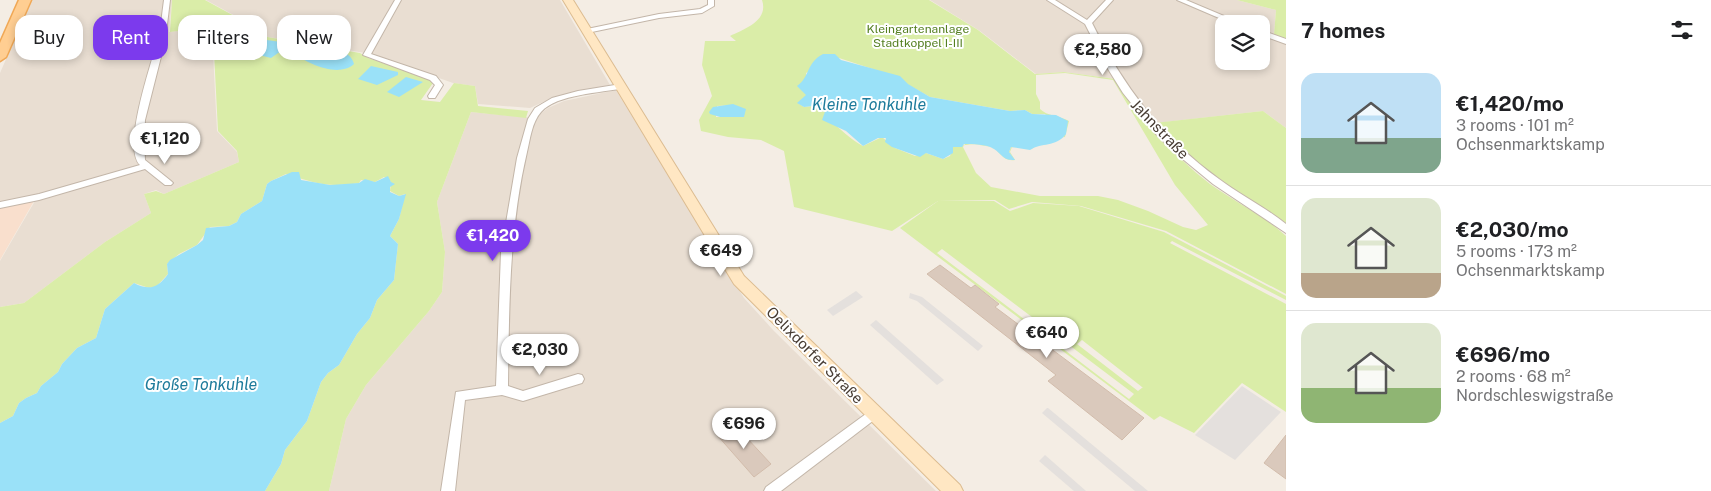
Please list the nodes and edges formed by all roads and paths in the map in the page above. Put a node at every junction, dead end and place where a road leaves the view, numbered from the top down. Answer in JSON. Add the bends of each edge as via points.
{"nodes":[{"id":1,"x":25,"y":0,"type":"edge"},
{"id":2,"x":167,"y":0,"type":"edge"},
{"id":3,"x":398,"y":0,"type":"edge"},
{"id":4,"x":568,"y":0,"type":"edge"},
{"id":5,"x":712,"y":0,"type":"edge"},
{"id":6,"x":1050,"y":0,"type":"edge"},
{"id":7,"x":1110,"y":0,"type":"edge"},
{"id":8,"x":1180,"y":0,"type":"edge"},
{"id":9,"x":1218,"y":15,"type":"edge"},
{"id":10,"x":1088,"y":23,"type":"junction"},
{"id":11,"x":587,"y":30,"type":"junction"},
{"id":12,"x":1270,"y":36,"type":"edge"},
{"id":13,"x":1286,"y":42,"type":"edge"},
{"id":14,"x":0,"y":57,"type":"edge"},
{"id":15,"x":621,"y":86,"type":"junction"},
{"id":16,"x":432,"y":96,"type":"dead end"},
{"id":17,"x":147,"y":166,"type":"junction"},
{"id":18,"x":168,"y":183,"type":"dead end"},
{"id":19,"x":0,"y":205,"type":"edge"},
{"id":20,"x":1286,"y":229,"type":"edge"},
{"id":21,"x":578,"y":379,"type":"dead end"},
{"id":22,"x":502,"y":390,"type":"junction"},
{"id":23,"x":874,"y":413,"type":"junction"},
{"id":24,"x":448,"y":491,"type":"edge"},
{"id":25,"x":771,"y":491,"type":"edge"},
{"id":26,"x":954,"y":491,"type":"edge"}],
"edges":[{"from":1,"to":14,"type":"main road"},
{"from":2,"to":17,"type":"street","via":[[164,36],[145,93],[138,128],[140,161]]},
{"from":3,"to":16,"type":"street","via":[[367,55],[433,78],[439,85]]},
{"from":4,"to":11,"type":"street","name":"Oelixdorfer Straße"},
{"from":5,"to":11,"type":"street","via":[[711,6],[704,11]]},
{"from":6,"to":10,"type":"street"},
{"from":7,"to":10,"type":"street"},
{"from":8,"to":9,"type":"street"},
{"from":10,"to":20,"type":"street","name":"Jahnstraße","via":[[1120,82],[1142,114],[1173,146],[1216,182]]},
{"from":11,"to":15,"type":"street","name":"Oelixdorfer Straße"},
{"from":12,"to":13,"type":"street"},
{"from":15,"to":22,"type":"street","via":[[558,100],[538,109],[529,122],[506,263]]},
{"from":15,"to":23,"type":"street","name":"Oelixdorfer Straße","via":[[739,280]]},
{"from":17,"to":18,"type":"street"},
{"from":17,"to":19,"type":"street"},
{"from":21,"to":22,"type":"street","via":[[523,396]]},
{"from":22,"to":24,"type":"street","via":[[460,396]]},
{"from":23,"to":25,"type":"street"},
{"from":23,"to":26,"type":"street","name":"Oelixdorfer Straße"}]}
